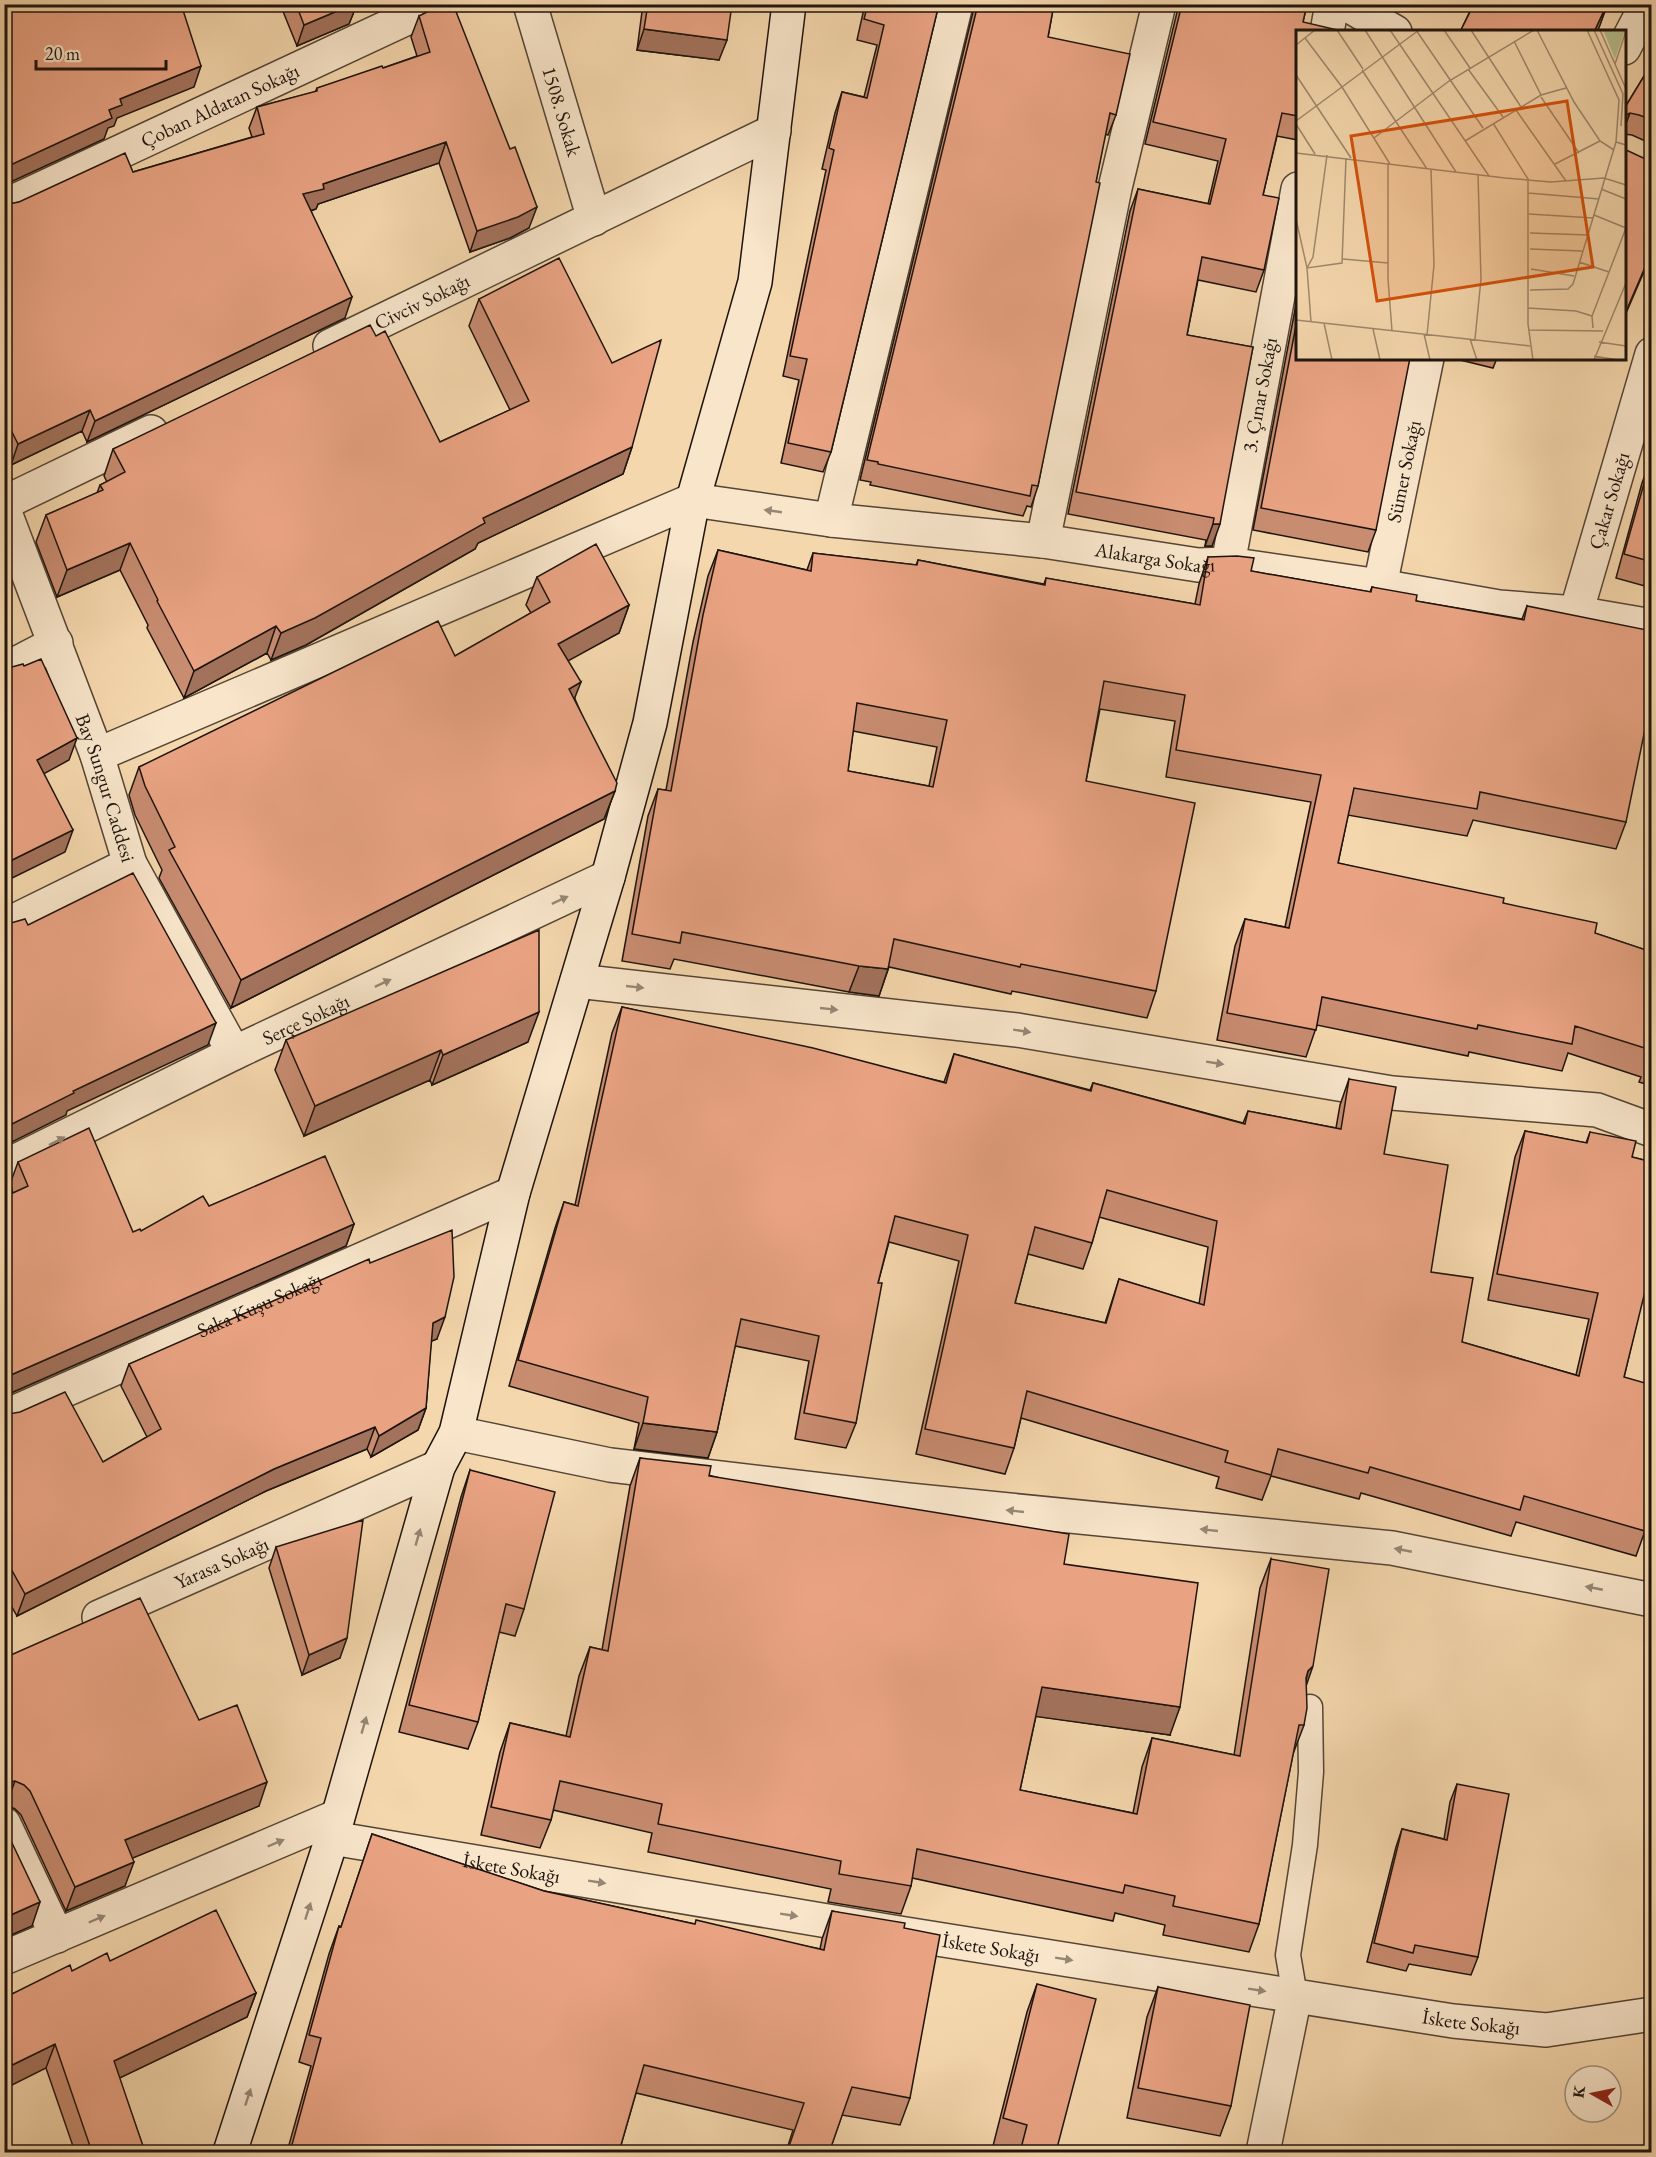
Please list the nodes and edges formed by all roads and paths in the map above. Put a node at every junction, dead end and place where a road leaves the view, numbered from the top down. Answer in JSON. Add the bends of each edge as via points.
{"nodes":[{"id":1,"x":437,"y":4,"type":"edge"},
{"id":2,"x":530,"y":4,"type":"edge"},
{"id":3,"x":789,"y":4,"type":"edge"},
{"id":4,"x":956,"y":4,"type":"edge"},
{"id":5,"x":1159,"y":4,"type":"edge"},
{"id":6,"x":1332,"y":4,"type":"edge"},
{"id":7,"x":1346,"y":4,"type":"edge"},
{"id":8,"x":1647,"y":4,"type":"edge"},
{"id":9,"x":1327,"y":30,"type":"edge"},
{"id":10,"x":1392,"y":30,"type":"edge"},
{"id":11,"x":1626,"y":44,"type":"edge"},
{"id":12,"x":774,"y":131,"type":"junction"},
{"id":13,"x":1296,"y":200,"type":"edge"},
{"id":14,"x":4,"y":206,"type":"edge"},
{"id":15,"x":594,"y":219,"type":"junction"},
{"id":16,"x":1652,"y":354,"type":"edge"},
{"id":17,"x":305,"y":358,"type":"edge"},
{"id":18,"x":1427,"y":360,"type":"edge"},
{"id":19,"x":176,"y":421,"type":"edge"},
{"id":20,"x":693,"y":500,"type":"junction"},
{"id":21,"x":4,"y":503,"type":"edge"},
{"id":22,"x":4,"y":510,"type":"edge"},
{"id":23,"x":831,"y":520,"type":"junction"},
{"id":24,"x":1043,"y":541,"type":"junction"},
{"id":25,"x":1228,"y":564,"type":"junction"},
{"id":26,"x":1380,"y":586,"type":"junction"},
{"id":27,"x":1576,"y":614,"type":"junction"},
{"id":28,"x":1652,"y":626,"type":"edge"},
{"id":29,"x":56,"y":643,"type":"junction"},
{"id":30,"x":4,"y":670,"type":"edge"},
{"id":31,"x":97,"y":755,"type":"junction"},
{"id":32,"x":130,"y":864,"type":"junction"},
{"id":33,"x":608,"y":877,"type":"junction"},
{"id":34,"x":4,"y":926,"type":"edge"},
{"id":35,"x":577,"y":981,"type":"junction"},
{"id":36,"x":234,"y":1053,"type":"junction"},
{"id":37,"x":1652,"y":1130,"type":"edge"},
{"id":38,"x":4,"y":1167,"type":"edge"},
{"id":39,"x":513,"y":1193,"type":"junction"},
{"id":40,"x":4,"y":1417,"type":"edge"},
{"id":41,"x":456,"y":1433,"type":"junction"},
{"id":42,"x":438,"y":1467,"type":"junction"},
{"id":43,"x":1652,"y":1600,"type":"edge"},
{"id":44,"x":70,"y":1630,"type":"edge"},
{"id":45,"x":1310,"y":1707,"type":"dead end"},
{"id":46,"x":4,"y":1824,"type":"edge"},
{"id":47,"x":335,"y":1827,"type":"junction"},
{"id":48,"x":57,"y":1936,"type":"junction"},
{"id":49,"x":4,"y":1958,"type":"edge"},
{"id":50,"x":1295,"y":1996,"type":"junction"},
{"id":51,"x":1652,"y":2014,"type":"edge"},
{"id":52,"x":230,"y":2152,"type":"edge"},
{"id":53,"x":1263,"y":2152,"type":"edge"}],
"edges":[{"from":1,"to":14,"type":"street","name":"Çoban Aldatan Sokağı"},
{"from":2,"to":15,"type":"street","name":"1508. Sokak"},
{"from":3,"to":12,"type":"street"},
{"from":4,"to":23,"type":"street"},
{"from":5,"to":24,"type":"street","via":[[1115,188]]},
{"from":6,"to":9,"type":"street"},
{"from":7,"to":10,"type":"street"},
{"from":8,"to":11,"type":"street"},
{"from":12,"to":15,"type":"street","name":"Civciv Sokağı"},
{"from":12,"to":20,"type":"street","via":[[755,282]]},
{"from":13,"to":25,"type":"street","name":"3. Çınar Sokağı"},
{"from":15,"to":17,"type":"street","name":"Civciv Sokağı"},
{"from":16,"to":27,"type":"street","name":"Çakar Sokağı"},
{"from":18,"to":26,"type":"street","name":"Sümer Sokağı"},
{"from":19,"to":21,"type":"street"},
{"from":23,"to":20,"type":"street","name":"Alakarga Sokağı","one_way":true},
{"from":20,"to":31,"type":"street"},
{"from":20,"to":33,"type":"street","via":[[650,723]]},
{"from":22,"to":29,"type":"street","name":"Bay Sungur Caddesi"},
{"from":23,"to":24,"type":"street","name":"Alakarga Sokağı"},
{"from":24,"to":25,"type":"street","name":"Alakarga Sokağı","via":[[1198,565]]},
{"from":25,"to":26,"type":"street","name":"Alakarga Sokağı"},
{"from":26,"to":27,"type":"street","name":"Alakarga Sokağı","via":[[1499,607]]},
{"from":27,"to":28,"type":"street","name":"Alakarga Sokağı"},
{"from":29,"to":30,"type":"street"},
{"from":29,"to":31,"type":"street","name":"Bay Sungur Caddesi"},
{"from":31,"to":32,"type":"street","name":"Bay Sungur Caddesi"},
{"from":32,"to":34,"type":"street"},
{"from":32,"to":36,"type":"street","name":"Bay Sungur Caddesi"},
{"from":33,"to":35,"type":"street"},
{"from":36,"to":33,"type":"street","name":"Serçe Sokağı","one_way":true},
{"from":35,"to":37,"type":"street","one_way":true,"via":[[1017,1030],[1392,1093],[1597,1110]]},
{"from":35,"to":39,"type":"street"},
{"from":38,"to":36,"type":"street","name":"Serçe Sokağı","one_way":true},
{"from":39,"to":40,"type":"street","name":"Saka Kuşu Sokağı"},
{"from":39,"to":41,"type":"street"},
{"from":41,"to":42,"type":"street"},
{"from":43,"to":41,"type":"street","one_way":true,"via":[[1392,1548],[622,1467]]},
{"from":42,"to":44,"type":"street","name":"Yarasa Sokağı"},
{"from":47,"to":42,"type":"street","one_way":true},
{"from":45,"to":50,"type":"lane","via":[[1311,1772],[1305,1845],[1288,1955]]},
{"from":46,"to":48,"type":"street"},
{"from":48,"to":47,"type":"street","one_way":true},
{"from":47,"to":50,"type":"street","name":"İskete Sokağı","one_way":true,"via":[[905,1934]]},
{"from":52,"to":47,"type":"street","one_way":true},
{"from":48,"to":49,"type":"street"},
{"from":50,"to":51,"type":"street","name":"İskete Sokağı","via":[[1453,2021],[1546,2030]]},
{"from":50,"to":53,"type":"street"}]}
